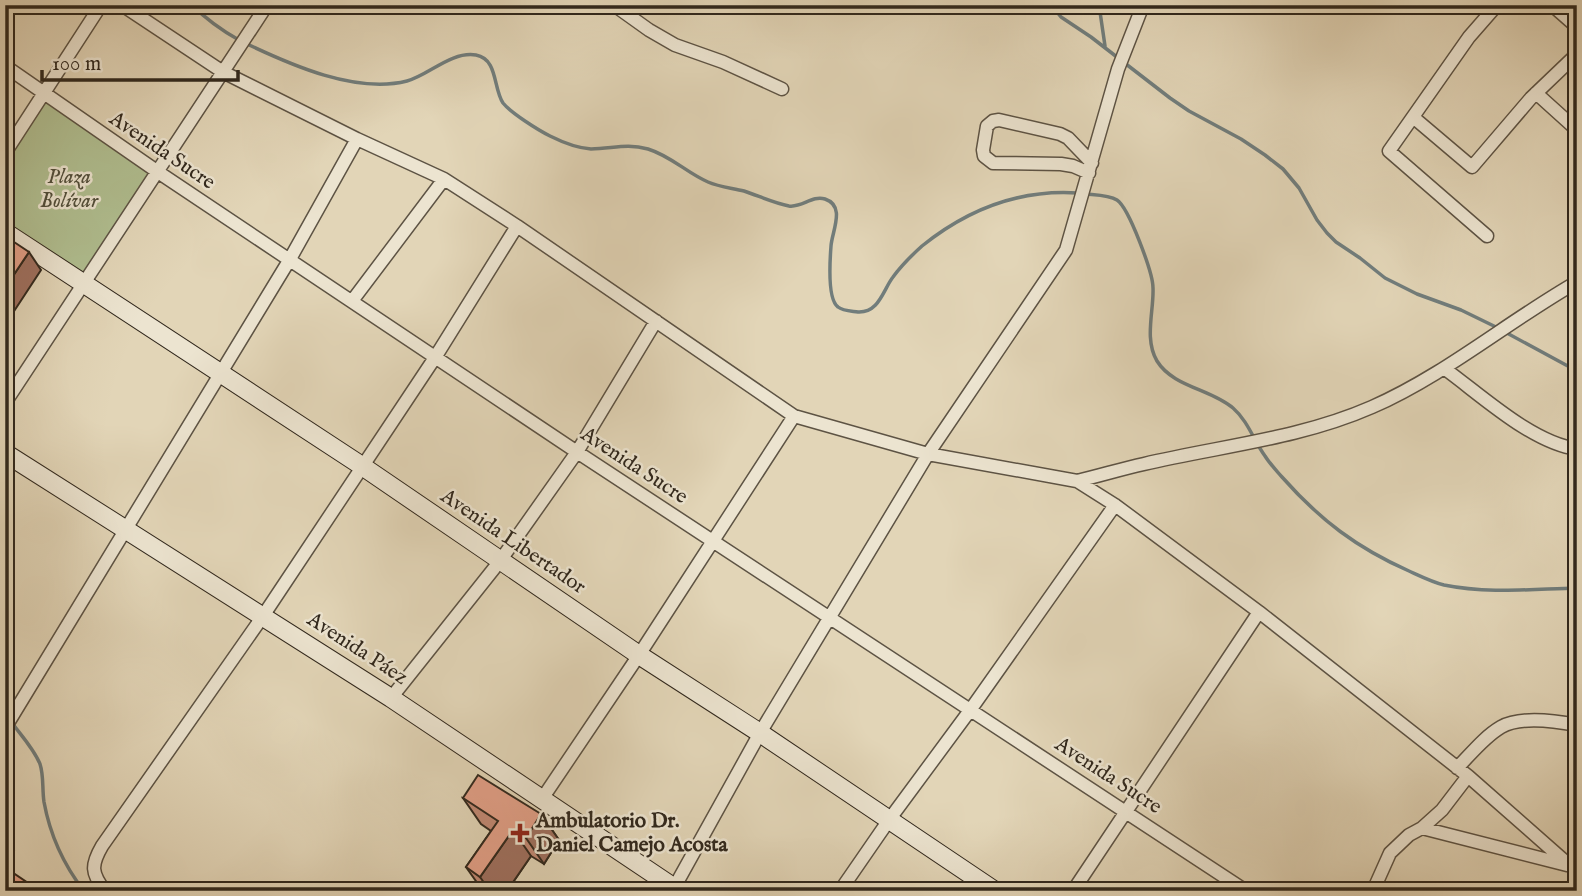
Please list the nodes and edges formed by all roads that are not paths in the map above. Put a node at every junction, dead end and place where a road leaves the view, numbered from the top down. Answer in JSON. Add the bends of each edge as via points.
{"nodes":[{"id":1,"x":101,"y":5,"type":"edge"},
{"id":2,"x":122,"y":5,"type":"edge"},
{"id":3,"x":267,"y":5,"type":"edge"},
{"id":4,"x":614,"y":5,"type":"edge"},
{"id":5,"x":1143,"y":5,"type":"edge"},
{"id":6,"x":1497,"y":5,"type":"edge"},
{"id":7,"x":1552,"y":5,"type":"edge"},
{"id":8,"x":1577,"y":27,"type":"edge"},
{"id":9,"x":1577,"y":54,"type":"edge"},
{"id":10,"x":5,"y":66,"type":"edge"},
{"id":11,"x":223,"y":72,"type":"junction"},
{"id":12,"x":782,"y":89,"type":"dead end"},
{"id":13,"x":44,"y":93,"type":"junction"},
{"id":14,"x":1536,"y":93,"type":"junction"},
{"id":15,"x":1413,"y":117,"type":"junction"},
{"id":16,"x":1577,"y":130,"type":"edge"},
{"id":17,"x":357,"y":139,"type":"junction"},
{"id":18,"x":5,"y":153,"type":"edge"},
{"id":19,"x":1090,"y":168,"type":"junction"},
{"id":20,"x":158,"y":172,"type":"junction"},
{"id":21,"x":444,"y":179,"type":"junction"},
{"id":22,"x":517,"y":226,"type":"junction"},
{"id":23,"x":5,"y":232,"type":"edge"},
{"id":24,"x":1487,"y":236,"type":"dead end"},
{"id":25,"x":290,"y":260,"type":"junction"},
{"id":26,"x":1577,"y":282,"type":"edge"},
{"id":27,"x":83,"y":284,"type":"junction"},
{"id":28,"x":352,"y":301,"type":"junction"},
{"id":29,"x":656,"y":321,"type":"junction"},
{"id":30,"x":436,"y":356,"type":"junction"},
{"id":31,"x":1445,"y":369,"type":"junction"},
{"id":32,"x":221,"y":373,"type":"junction"},
{"id":33,"x":5,"y":403,"type":"edge"},
{"id":34,"x":794,"y":416,"type":"junction"},
{"id":35,"x":1577,"y":449,"type":"edge"},
{"id":36,"x":577,"y":452,"type":"junction"},
{"id":37,"x":5,"y":453,"type":"edge"},
{"id":38,"x":928,"y":454,"type":"junction"},
{"id":39,"x":362,"y":466,"type":"junction"},
{"id":40,"x":1077,"y":481,"type":"junction"},
{"id":41,"x":1115,"y":505,"type":"junction"},
{"id":42,"x":126,"y":530,"type":"junction"},
{"id":43,"x":712,"y":540,"type":"junction"},
{"id":44,"x":500,"y":561,"type":"junction"},
{"id":45,"x":1259,"y":612,"type":"junction"},
{"id":46,"x":263,"y":616,"type":"junction"},
{"id":47,"x":830,"y":616,"type":"junction"},
{"id":48,"x":639,"y":655,"type":"junction"},
{"id":49,"x":391,"y":698,"type":"junction"},
{"id":50,"x":971,"y":709,"type":"junction"},
{"id":51,"x":1577,"y":725,"type":"edge"},
{"id":52,"x":5,"y":728,"type":"edge"},
{"id":53,"x":760,"y":733,"type":"junction"},
{"id":54,"x":1457,"y":768,"type":"junction"},
{"id":55,"x":1468,"y":776,"type":"junction"},
{"id":56,"x":542,"y":799,"type":"junction"},
{"id":57,"x":1126,"y":811,"type":"junction"},
{"id":58,"x":889,"y":820,"type":"junction"},
{"id":59,"x":1422,"y":828,"type":"junction"},
{"id":60,"x":1573,"y":867,"type":"edge"},
{"id":61,"x":676,"y":889,"type":"edge"},
{"id":62,"x":104,"y":891,"type":"edge"},
{"id":63,"x":840,"y":891,"type":"edge"},
{"id":64,"x":995,"y":891,"type":"edge"},
{"id":65,"x":1073,"y":891,"type":"edge"},
{"id":66,"x":1246,"y":891,"type":"edge"},
{"id":67,"x":1373,"y":891,"type":"edge"}],
"edges":[{"from":1,"to":13,"type":"street"},
{"from":2,"to":11,"type":"street"},
{"from":3,"to":11,"type":"street"},
{"from":4,"to":12,"type":"street","via":[[675,45]]},
{"from":5,"to":19,"type":"street","via":[[1118,69]]},
{"from":6,"to":15,"type":"street"},
{"from":7,"to":8,"type":"street"},
{"from":9,"to":14,"type":"street"},
{"from":10,"to":13,"type":"street","name":"Avenida Sucre"},
{"from":11,"to":17,"type":"street"},
{"from":11,"to":20,"type":"street"},
{"from":13,"to":18,"type":"street"},
{"from":13,"to":20,"type":"street","name":"Avenida Sucre"},
{"from":14,"to":15,"type":"street","via":[[1472,167]]},
{"from":14,"to":16,"type":"street"},
{"from":15,"to":24,"type":"street","via":[[1389,151]]},
{"from":17,"to":21,"type":"street"},
{"from":17,"to":25,"type":"street"},
{"from":19,"to":19,"type":"street","via":[[993,163],[983,150],[987,126],[999,120],[1060,134]]},
{"from":19,"to":38,"type":"street","via":[[1062,256]]},
{"from":20,"to":25,"type":"street","name":"Avenida Sucre"},
{"from":20,"to":27,"type":"street"},
{"from":21,"to":22,"type":"street"},
{"from":21,"to":28,"type":"street"},
{"from":22,"to":29,"type":"street"},
{"from":22,"to":30,"type":"street"},
{"from":23,"to":27,"type":"main road","name":"Avenida Libertador"},
{"from":25,"to":28,"type":"street","name":"Avenida Sucre"},
{"from":25,"to":32,"type":"street"},
{"from":26,"to":31,"type":"street"},
{"from":27,"to":32,"type":"main road","name":"Avenida Libertador"},
{"from":27,"to":33,"type":"street"},
{"from":28,"to":30,"type":"street","name":"Avenida Sucre"},
{"from":29,"to":34,"type":"street"},
{"from":29,"to":36,"type":"street"},
{"from":30,"to":36,"type":"street","name":"Avenida Sucre"},
{"from":30,"to":39,"type":"street"},
{"from":31,"to":35,"type":"street","via":[[1530,432]]},
{"from":31,"to":40,"type":"street","via":[[1360,412],[1317,427]]},
{"from":32,"to":39,"type":"main road","name":"Avenida Libertador"},
{"from":32,"to":42,"type":"street"},
{"from":34,"to":38,"type":"street"},
{"from":34,"to":43,"type":"street"},
{"from":36,"to":43,"type":"street","name":"Avenida Sucre"},
{"from":36,"to":44,"type":"street"},
{"from":37,"to":42,"type":"main road","name":"Avenida Páez"},
{"from":38,"to":40,"type":"street"},
{"from":38,"to":47,"type":"street"},
{"from":39,"to":44,"type":"main road","name":"Avenida Libertador"},
{"from":39,"to":46,"type":"street"},
{"from":40,"to":41,"type":"street"},
{"from":41,"to":45,"type":"street"},
{"from":41,"to":50,"type":"street"},
{"from":42,"to":46,"type":"main road","name":"Avenida Páez"},
{"from":42,"to":52,"type":"street"},
{"from":43,"to":47,"type":"street","name":"Avenida Sucre"},
{"from":43,"to":48,"type":"street"},
{"from":44,"to":48,"type":"main road","name":"Avenida Libertador"},
{"from":44,"to":49,"type":"street"},
{"from":45,"to":54,"type":"street"},
{"from":45,"to":57,"type":"street"},
{"from":46,"to":49,"type":"main road","name":"Avenida Páez"},
{"from":46,"to":62,"type":"street","via":[[95,858],[95,877]]},
{"from":47,"to":50,"type":"street","name":"Avenida Sucre"},
{"from":47,"to":53,"type":"street"},
{"from":48,"to":53,"type":"main road","name":"Avenida Libertador"},
{"from":48,"to":56,"type":"street"},
{"from":49,"to":56,"type":"main road","name":"Avenida Páez"},
{"from":50,"to":57,"type":"street","name":"Avenida Sucre"},
{"from":50,"to":58,"type":"street"},
{"from":51,"to":54,"type":"street","via":[[1541,720],[1503,726]]},
{"from":53,"to":58,"type":"main road","name":"Avenida Libertador"},
{"from":53,"to":61,"type":"street"},
{"from":54,"to":55,"type":"street"},
{"from":55,"to":59,"type":"street"},
{"from":55,"to":60,"type":"street"},
{"from":56,"to":61,"type":"main road","name":"Avenida Páez"},
{"from":57,"to":65,"type":"street"},
{"from":57,"to":66,"type":"street","name":"Avenida Sucre"},
{"from":58,"to":63,"type":"street"},
{"from":58,"to":64,"type":"main road","name":"Avenida Libertador"},
{"from":59,"to":60,"type":"street"},
{"from":59,"to":67,"type":"street","via":[[1390,853]]}]}
